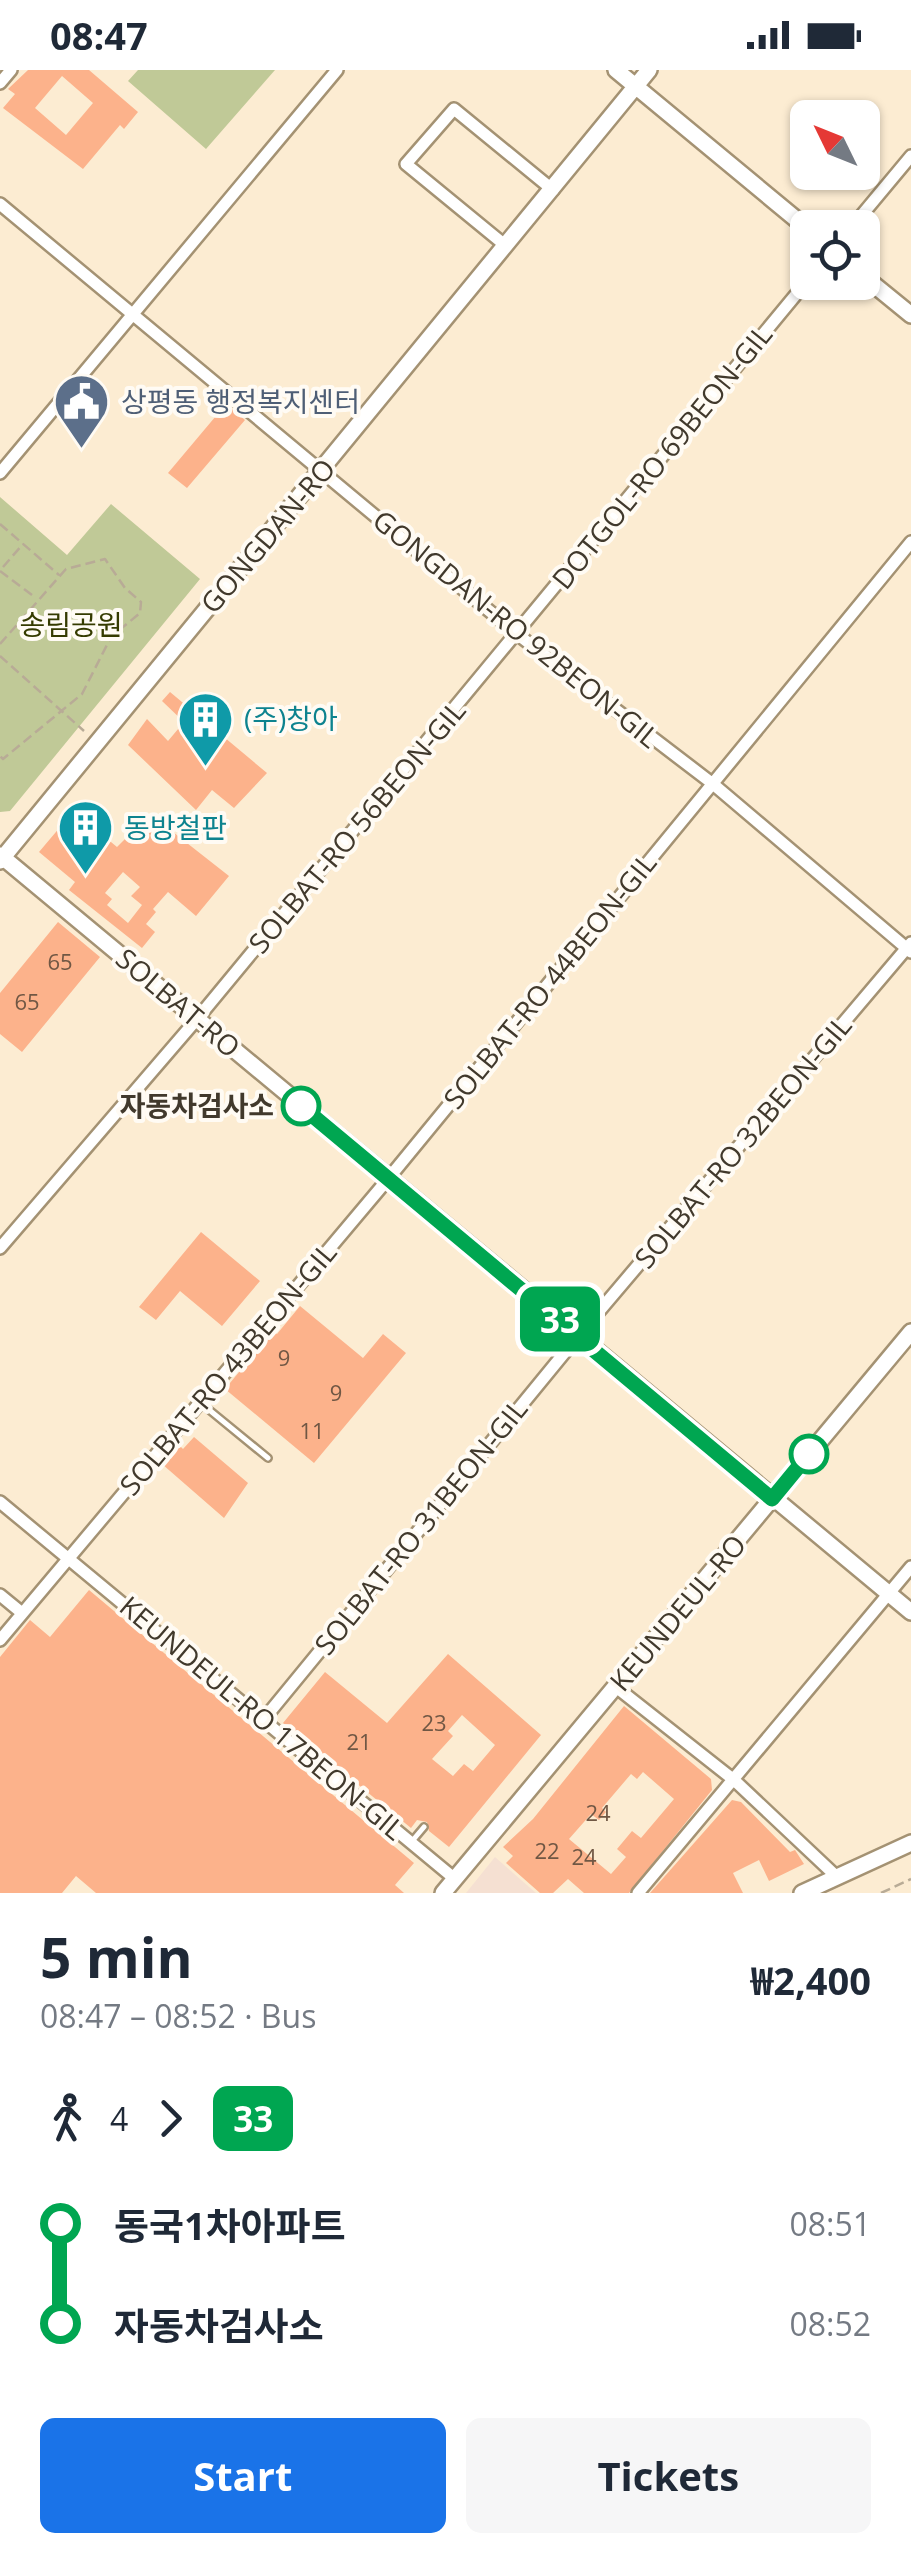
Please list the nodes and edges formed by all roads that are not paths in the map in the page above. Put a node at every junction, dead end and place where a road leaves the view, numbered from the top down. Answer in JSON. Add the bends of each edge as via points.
{"nodes":[{"id":1,"x":11,"y":70,"type":"edge"},
{"id":2,"x":337,"y":70,"type":"edge"},
{"id":3,"x":616,"y":70,"type":"edge"},
{"id":4,"x":649,"y":70,"type":"edge"},
{"id":5,"x":0,"y":83,"type":"edge"},
{"id":6,"x":635,"y":87,"type":"junction"},
{"id":7,"x":911,"y":156,"type":"edge"},
{"id":8,"x":553,"y":190,"type":"junction"},
{"id":9,"x":0,"y":204,"type":"edge"},
{"id":10,"x":865,"y":210,"type":"edge"},
{"id":11,"x":790,"y":214,"type":"edge"},
{"id":12,"x":506,"y":246,"type":"junction"},
{"id":13,"x":880,"y":290,"type":"edge"},
{"id":14,"x":792,"y":300,"type":"edge"},
{"id":15,"x":132,"y":314,"type":"junction"},
{"id":16,"x":911,"y":315,"type":"edge"},
{"id":17,"x":321,"y":472,"type":"junction"},
{"id":18,"x":0,"y":473,"type":"edge"},
{"id":19,"x":911,"y":542,"type":"edge"},
{"id":20,"x":518,"y":634,"type":"junction"},
{"id":21,"x":713,"y":784,"type":"junction"},
{"id":22,"x":1,"y":858,"type":"edge"},
{"id":23,"x":910,"y":948,"type":"edge"},
{"id":24,"x":197,"y":1019,"type":"junction"},
{"id":25,"x":388,"y":1179,"type":"junction"},
{"id":26,"x":0,"y":1248,"type":"edge"},
{"id":27,"x":911,"y":1332,"type":"edge"},
{"id":28,"x":579,"y":1335,"type":"junction"},
{"id":29,"x":200,"y":1402,"type":"junction"},
{"id":30,"x":268,"y":1458,"type":"dead end"},
{"id":31,"x":772,"y":1499,"type":"junction"},
{"id":32,"x":0,"y":1502,"type":"edge"},
{"id":33,"x":68,"y":1558,"type":"junction"},
{"id":34,"x":911,"y":1567,"type":"edge"},
{"id":35,"x":889,"y":1594,"type":"junction"},
{"id":36,"x":0,"y":1595,"type":"edge"},
{"id":37,"x":911,"y":1612,"type":"edge"},
{"id":38,"x":22,"y":1613,"type":"junction"},
{"id":39,"x":0,"y":1640,"type":"edge"},
{"id":40,"x":616,"y":1687,"type":"junction"},
{"id":41,"x":264,"y":1719,"type":"junction"},
{"id":42,"x":734,"y":1780,"type":"junction"},
{"id":43,"x":424,"y":1827,"type":"dead end"},
{"id":44,"x":408,"y":1840,"type":"junction"},
{"id":45,"x":911,"y":1842,"type":"edge"},
{"id":46,"x":397,"y":1848,"type":"dead end"},
{"id":47,"x":837,"y":1877,"type":"junction"},
{"id":48,"x":455,"y":1879,"type":"junction"},
{"id":49,"x":443,"y":1893,"type":"edge"},
{"id":50,"x":638,"y":1893,"type":"edge"},
{"id":51,"x":802,"y":1893,"type":"edge"}],
"edges":[{"from":1,"to":5,"type":"street"},
{"from":2,"to":15,"type":"street"},
{"from":3,"to":6,"type":"street"},
{"from":4,"to":6,"type":"street","name":"GONGDAN-RO"},
{"from":6,"to":8,"type":"street","name":"GONGDAN-RO"},
{"from":6,"to":11,"type":"street"},
{"from":7,"to":10,"type":"street"},
{"from":8,"to":12,"type":"street","name":"GONGDAN-RO"},
{"from":8,"to":12,"type":"street","via":[[454,109],[406,164]]},
{"from":9,"to":15,"type":"street","name":"GONGDAN-RO 92BEON-GIL"},
{"from":12,"to":17,"type":"street","name":"GONGDAN-RO"},
{"from":13,"to":16,"type":"street"},
{"from":14,"to":20,"type":"street","name":"DOTGOL-RO 69BEON-GIL"},
{"from":15,"to":17,"type":"street","name":"GONGDAN-RO 92BEON-GIL"},
{"from":15,"to":18,"type":"street"},
{"from":17,"to":20,"type":"street","name":"GONGDAN-RO 92BEON-GIL"},
{"from":17,"to":22,"type":"street","name":"GONGDAN-RO"},
{"from":19,"to":21,"type":"street","name":"SOLBAT-RO 44BEON-GIL"},
{"from":20,"to":21,"type":"street","name":"GONGDAN-RO 92BEON-GIL"},
{"from":20,"to":24,"type":"street","name":"SOLBAT-RO 56BEON-GIL"},
{"from":21,"to":23,"type":"street","name":"GONGDAN-RO 92BEON-GIL"},
{"from":21,"to":25,"type":"street","name":"SOLBAT-RO 44BEON-GIL"},
{"from":22,"to":24,"type":"street","name":"SOLBAT-RO"},
{"from":23,"to":28,"type":"street","name":"SOLBAT-RO 32BEON-GIL"},
{"from":24,"to":25,"type":"street","name":"SOLBAT-RO"},
{"from":24,"to":26,"type":"street","name":"SOLBAT-RO 56BEON-GIL"},
{"from":25,"to":28,"type":"street","name":"SOLBAT-RO"},
{"from":25,"to":29,"type":"street","name":"SOLBAT-RO 43BEON-GIL"},
{"from":27,"to":31,"type":"street","name":"KEUNDEUL-RO"},
{"from":28,"to":31,"type":"street","name":"SOLBAT-RO"},
{"from":28,"to":41,"type":"street","name":"SOLBAT-RO 31BEON-GIL"},
{"from":29,"to":30,"type":"lane"},
{"from":29,"to":33,"type":"street","name":"SOLBAT-RO 43BEON-GIL"},
{"from":31,"to":35,"type":"street","name":"SOLBAT-RO"},
{"from":31,"to":40,"type":"street","name":"KEUNDEUL-RO"},
{"from":32,"to":33,"type":"street","name":"KEUNDEUL-RO 17BEON-GIL"},
{"from":33,"to":38,"type":"street","name":"SOLBAT-RO 43BEON-GIL"},
{"from":33,"to":41,"type":"street","name":"KEUNDEUL-RO 17BEON-GIL"},
{"from":34,"to":35,"type":"street"},
{"from":35,"to":37,"type":"street","name":"SOLBAT-RO"},
{"from":35,"to":42,"type":"street"},
{"from":36,"to":38,"type":"street"},
{"from":38,"to":39,"type":"street","name":"SOLBAT-RO 43BEON-GIL"},
{"from":40,"to":42,"type":"street"},
{"from":40,"to":48,"type":"street","name":"KEUNDEUL-RO"},
{"from":41,"to":44,"type":"street","name":"KEUNDEUL-RO 17BEON-GIL"},
{"from":42,"to":47,"type":"street"},
{"from":42,"to":50,"type":"street"},
{"from":43,"to":44,"type":"lane"},
{"from":44,"to":46,"type":"lane"},
{"from":44,"to":48,"type":"street","name":"KEUNDEUL-RO 17BEON-GIL"},
{"from":45,"to":47,"type":"street"},
{"from":47,"to":51,"type":"street"},
{"from":48,"to":49,"type":"street","name":"KEUNDEUL-RO"}]}
